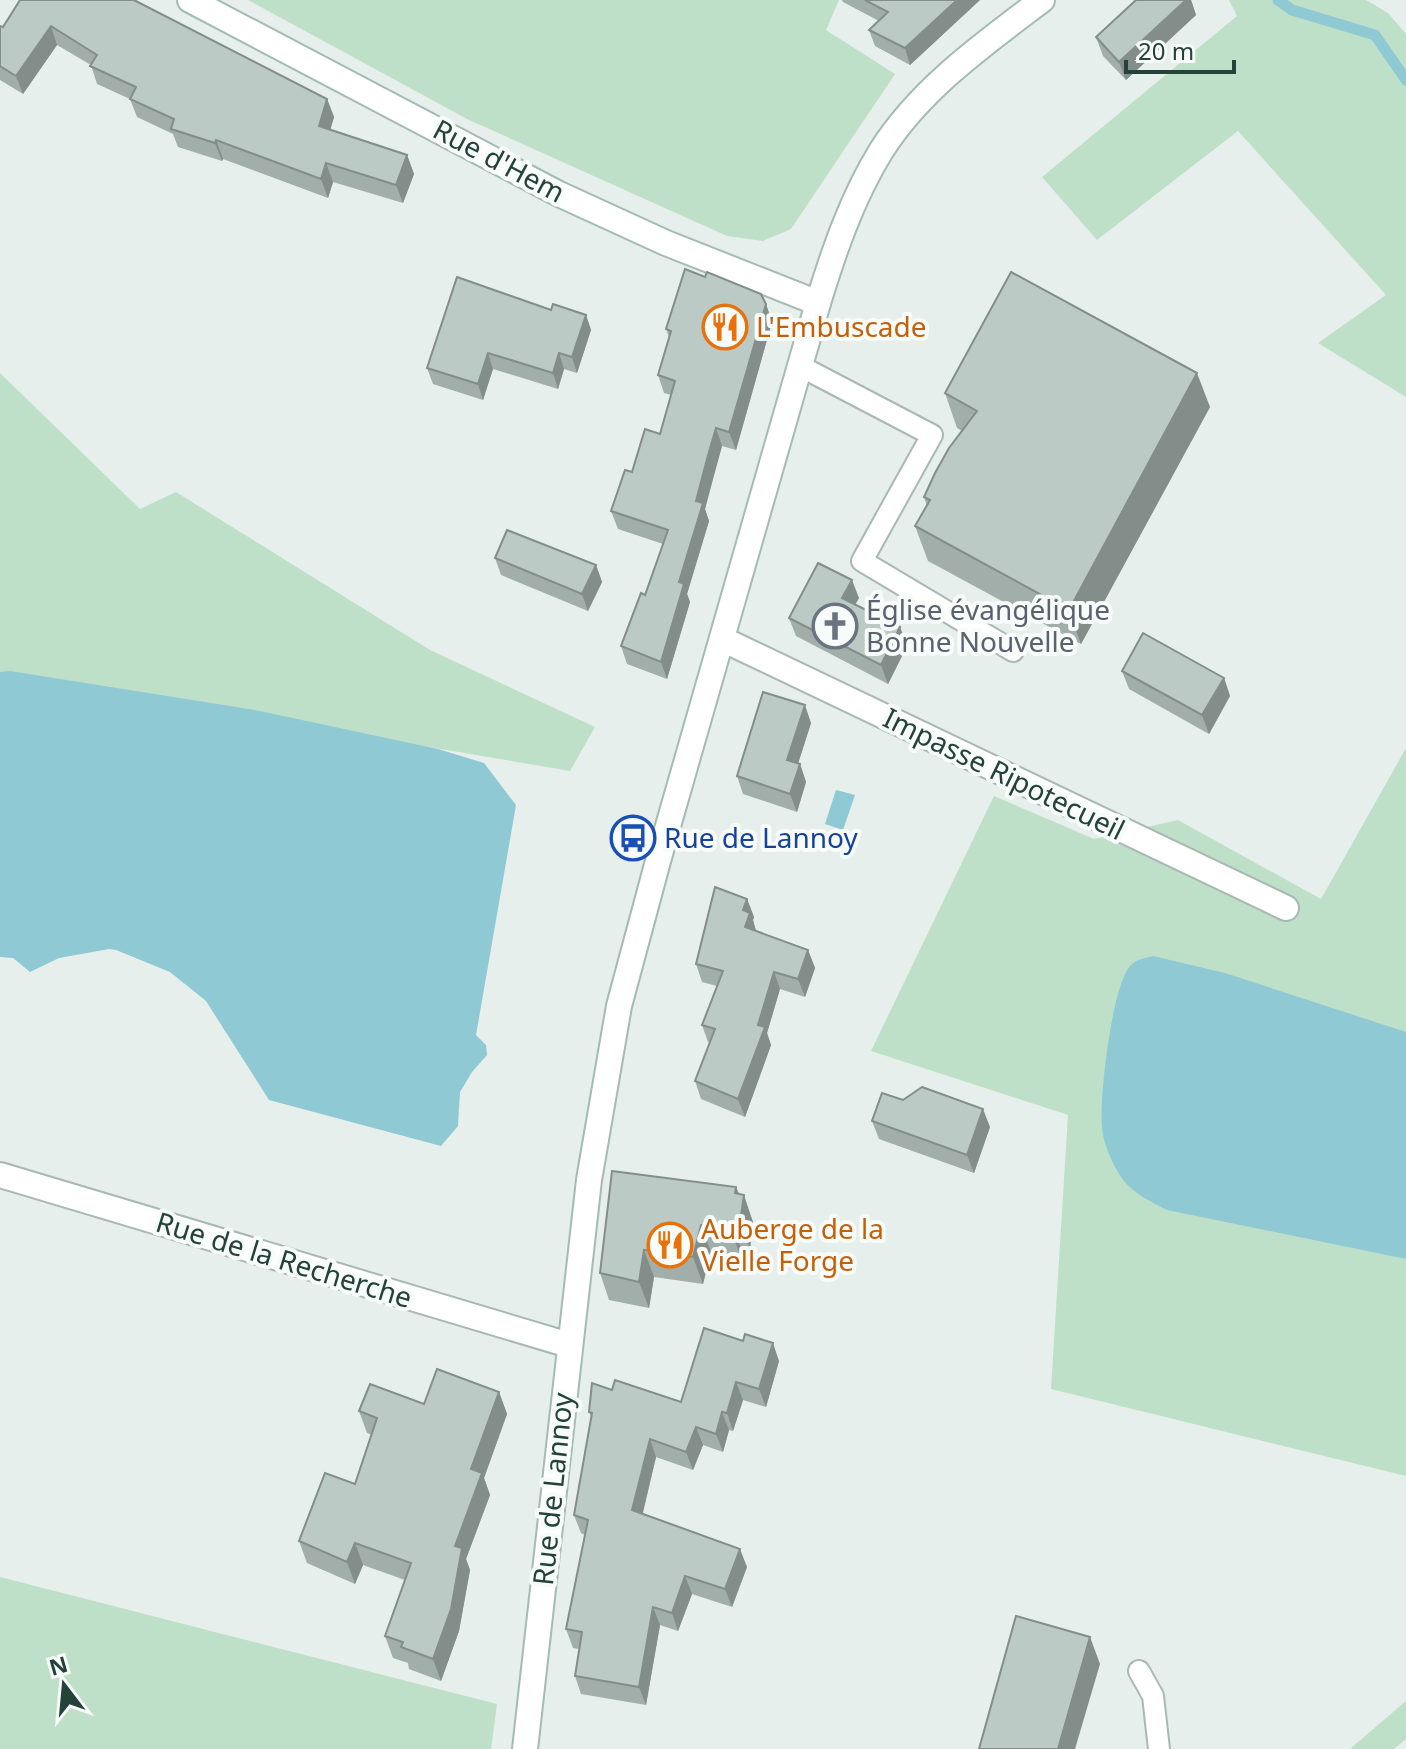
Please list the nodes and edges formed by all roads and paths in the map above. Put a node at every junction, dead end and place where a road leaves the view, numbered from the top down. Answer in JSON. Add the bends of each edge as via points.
{"nodes":[{"id":1,"x":190,"y":0,"type":"edge"},
{"id":2,"x":1035,"y":3,"type":"edge"},
{"id":3,"x":818,"y":303,"type":"junction"},
{"id":4,"x":800,"y":366,"type":"junction"},
{"id":5,"x":722,"y":639,"type":"junction"},
{"id":6,"x":1013,"y":651,"type":"dead end"},
{"id":7,"x":1286,"y":908,"type":"dead end"},
{"id":8,"x":0,"y":1175,"type":"edge"},
{"id":9,"x":569,"y":1345,"type":"junction"},
{"id":10,"x":1139,"y":1671,"type":"dead end"},
{"id":11,"x":525,"y":1749,"type":"edge"},
{"id":12,"x":1159,"y":1749,"type":"edge"}],
"edges":[{"from":1,"to":3,"type":"street","name":"Rue d'Hem","via":[[559,194],[655,239]]},
{"from":2,"to":3,"type":"street","name":"Rue de Lannoy","via":[[947,77],[883,148],[844,227]]},
{"from":3,"to":4,"type":"street","name":"Rue de Lannoy"},
{"from":4,"to":5,"type":"street","name":"Rue de Lannoy"},
{"from":4,"to":6,"type":"lane","via":[[932,435],[862,561]]},
{"from":5,"to":7,"type":"street","name":"Impasse Ripotecueil"},
{"from":5,"to":9,"type":"street","name":"Rue de Lannoy","via":[[619,1006],[589,1180]]},
{"from":8,"to":9,"type":"street","name":"Rue de la Recherche"},
{"from":9,"to":11,"type":"street","name":"Rue de Lannoy"},
{"from":10,"to":12,"type":"lane","via":[[1153,1696]]}]}
